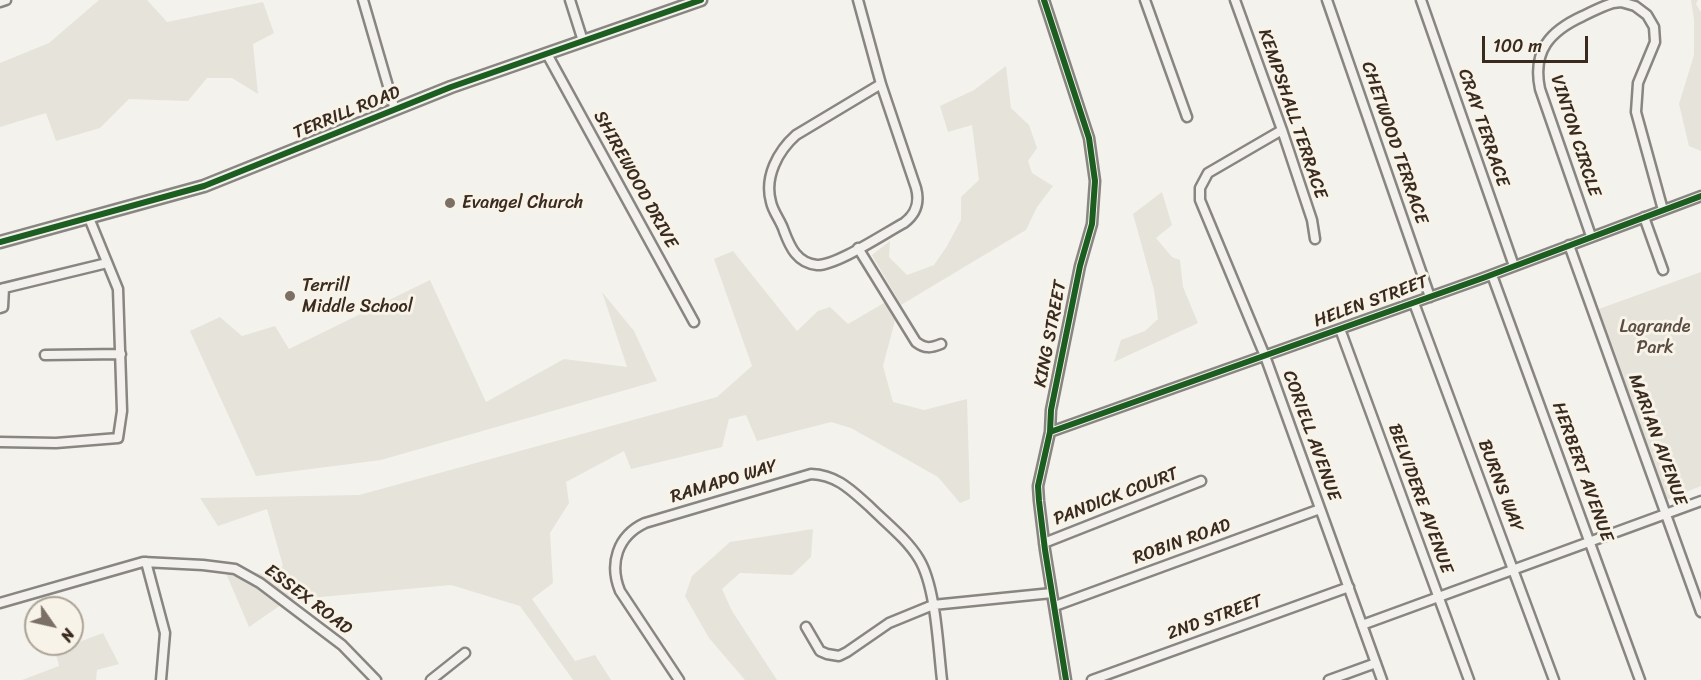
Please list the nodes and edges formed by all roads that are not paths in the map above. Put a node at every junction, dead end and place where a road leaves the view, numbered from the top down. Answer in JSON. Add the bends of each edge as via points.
{"nodes":[{"id":1,"x":6,"y":0,"type":"edge"},
{"id":2,"x":363,"y":0,"type":"edge"},
{"id":3,"x":570,"y":0,"type":"edge"},
{"id":4,"x":701,"y":0,"type":"edge"},
{"id":5,"x":858,"y":0,"type":"edge"},
{"id":6,"x":1044,"y":0,"type":"edge"},
{"id":7,"x":1145,"y":0,"type":"edge"},
{"id":8,"x":1235,"y":0,"type":"edge"},
{"id":9,"x":1327,"y":0,"type":"edge"},
{"id":10,"x":1420,"y":0,"type":"edge"},
{"id":11,"x":0,"y":2,"type":"edge"},
{"id":12,"x":583,"y":41,"type":"junction"},
{"id":13,"x":547,"y":54,"type":"junction"},
{"id":14,"x":881,"y":84,"type":"junction"},
{"id":15,"x":395,"y":110,"type":"junction"},
{"id":16,"x":1187,"y":117,"type":"dead end"},
{"id":17,"x":1282,"y":130,"type":"junction"},
{"id":18,"x":1701,"y":196,"type":"edge"},
{"id":19,"x":1663,"y":210,"type":"junction"},
{"id":20,"x":1644,"y":217,"type":"junction"},
{"id":21,"x":89,"y":218,"type":"junction"},
{"id":22,"x":1591,"y":236,"type":"junction"},
{"id":23,"x":1316,"y":239,"type":"dead end"},
{"id":24,"x":0,"y":242,"type":"edge"},
{"id":25,"x":1569,"y":245,"type":"junction"},
{"id":26,"x":858,"y":248,"type":"junction"},
{"id":27,"x":107,"y":263,"type":"junction"},
{"id":28,"x":1514,"y":266,"type":"junction"},
{"id":29,"x":1663,"y":270,"type":"dead end"},
{"id":30,"x":1492,"y":275,"type":"junction"},
{"id":31,"x":2,"y":288,"type":"edge"},
{"id":32,"x":1430,"y":297,"type":"junction"},
{"id":33,"x":1414,"y":303,"type":"junction"},
{"id":34,"x":0,"y":308,"type":"edge"},
{"id":35,"x":694,"y":322,"type":"dead end"},
{"id":36,"x":1340,"y":329,"type":"junction"},
{"id":37,"x":941,"y":344,"type":"dead end"},
{"id":38,"x":121,"y":354,"type":"junction"},
{"id":39,"x":45,"y":355,"type":"dead end"},
{"id":40,"x":1265,"y":356,"type":"junction"},
{"id":41,"x":1050,"y":432,"type":"junction"},
{"id":42,"x":0,"y":442,"type":"edge"},
{"id":43,"x":1201,"y":481,"type":"dead end"},
{"id":44,"x":1701,"y":501,"type":"edge"},
{"id":45,"x":1320,"y":509,"type":"junction"},
{"id":46,"x":1666,"y":514,"type":"junction"},
{"id":47,"x":1590,"y":542,"type":"junction"},
{"id":48,"x":1044,"y":543,"type":"junction"},
{"id":49,"x":146,"y":562,"type":"junction"},
{"id":50,"x":1514,"y":570,"type":"junction"},
{"id":51,"x":1348,"y":587,"type":"junction"},
{"id":52,"x":1698,"y":592,"type":"edge"},
{"id":53,"x":1052,"y":593,"type":"junction"},
{"id":54,"x":1438,"y":597,"type":"junction"},
{"id":55,"x":0,"y":603,"type":"edge"},
{"id":56,"x":933,"y":605,"type":"junction"},
{"id":57,"x":1054,"y":606,"type":"junction"},
{"id":58,"x":1701,"y":612,"type":"edge"},
{"id":59,"x":1362,"y":625,"type":"junction"},
{"id":60,"x":806,"y":627,"type":"dead end"},
{"id":61,"x":465,"y":653,"type":"dead end"},
{"id":62,"x":1376,"y":663,"type":"junction"},
{"id":63,"x":161,"y":680,"type":"edge"},
{"id":64,"x":376,"y":680,"type":"edge"},
{"id":65,"x":431,"y":680,"type":"edge"},
{"id":66,"x":679,"y":680,"type":"edge"},
{"id":67,"x":942,"y":680,"type":"edge"},
{"id":68,"x":1066,"y":680,"type":"edge"},
{"id":69,"x":1092,"y":680,"type":"edge"},
{"id":70,"x":1329,"y":680,"type":"edge"},
{"id":71,"x":1382,"y":680,"type":"edge"},
{"id":72,"x":1469,"y":680,"type":"edge"},
{"id":73,"x":1554,"y":680,"type":"edge"},
{"id":74,"x":1641,"y":680,"type":"edge"}],
"edges":[{"from":1,"to":11,"type":"street"},
{"from":2,"to":15,"type":"street"},
{"from":3,"to":12,"type":"street"},
{"from":4,"to":12,"type":"street","name":"TERRILL ROAD"},
{"from":5,"to":14,"type":"street"},
{"from":6,"to":41,"type":"street","name":"KING STREET","via":[[1089,138],[1095,181],[1092,224],[1080,266]]},
{"from":7,"to":16,"type":"street"},
{"from":8,"to":17,"type":"street","name":"KEMPSHALL TERRACE"},
{"from":9,"to":32,"type":"street","name":"CHETWOOD TERRACE"},
{"from":10,"to":28,"type":"street","name":"CRAY TERRACE"},
{"from":12,"to":13,"type":"street","name":"TERRILL ROAD"},
{"from":13,"to":15,"type":"street","name":"TERRILL ROAD"},
{"from":13,"to":35,"type":"street","name":"SHIREWOOD DRIVE"},
{"from":14,"to":26,"type":"street","via":[[916,188],[917,205],[908,220]]},
{"from":14,"to":26,"type":"street","via":[[796,135],[777,158],[771,180],[771,202],[797,256],[824,265]]},
{"from":15,"to":21,"type":"street","name":"TERRILL ROAD","via":[[204,186]]},
{"from":17,"to":23,"type":"street","name":"KEMPSHALL TERRACE"},
{"from":17,"to":40,"type":"street","name":"CORIELL AVENUE","via":[[1208,173],[1200,188],[1202,206]]},
{"from":18,"to":19,"type":"street","name":"HELEN STREET"},
{"from":19,"to":20,"type":"street","name":"HELEN STREET"},
{"from":19,"to":22,"type":"street","name":"VINTON CIRCLE","via":[[1636,112],[1638,83],[1655,42],[1654,27],[1641,9],[1628,3],[1613,3],[1560,27],[1544,46],[1538,69],[1540,89]]},
{"from":20,"to":22,"type":"street","name":"HELEN STREET"},
{"from":20,"to":29,"type":"street"},
{"from":21,"to":24,"type":"street","name":"TERRILL ROAD"},
{"from":21,"to":27,"type":"street"},
{"from":22,"to":25,"type":"street","name":"HELEN STREET"},
{"from":25,"to":28,"type":"street","name":"HELEN STREET"},
{"from":25,"to":46,"type":"street","name":"MARIAN AVENUE"},
{"from":26,"to":37,"type":"street","via":[[916,342],[926,348]]},
{"from":27,"to":31,"type":"street"},
{"from":27,"to":38,"type":"street","via":[[118,289]]},
{"from":28,"to":30,"type":"street","name":"HELEN STREET"},
{"from":30,"to":32,"type":"street","name":"HELEN STREET"},
{"from":30,"to":47,"type":"street","name":"HERBERT AVENUE"},
{"from":31,"to":34,"type":"street"},
{"from":32,"to":33,"type":"street","name":"HELEN STREET"},
{"from":33,"to":36,"type":"street","name":"HELEN STREET"},
{"from":33,"to":50,"type":"street","name":"BURNS WAY"},
{"from":36,"to":40,"type":"street","name":"HELEN STREET"},
{"from":36,"to":54,"type":"street","name":"BELVIDERE AVENUE"},
{"from":38,"to":39,"type":"street"},
{"from":38,"to":42,"type":"street","via":[[122,411],[118,438]]},
{"from":40,"to":41,"type":"street","name":"HELEN STREET"},
{"from":40,"to":45,"type":"street","name":"CORIELL AVENUE"},
{"from":41,"to":48,"type":"street","name":"KING STREET","via":[[1038,486]]},
{"from":43,"to":48,"type":"street","name":"PANDICK COURT"},
{"from":44,"to":46,"type":"street"},
{"from":45,"to":51,"type":"street","name":"CORIELL AVENUE"},
{"from":45,"to":57,"type":"street","name":"ROBIN ROAD"},
{"from":46,"to":47,"type":"street"},
{"from":46,"to":52,"type":"street","name":"MARIAN AVENUE"},
{"from":47,"to":50,"type":"street"},
{"from":47,"to":74,"type":"street","name":"HERBERT AVENUE"},
{"from":48,"to":53,"type":"street","name":"KING STREET"},
{"from":49,"to":55,"type":"street","name":"ESSEX ROAD"},
{"from":49,"to":63,"type":"street","via":[[165,633]]},
{"from":49,"to":64,"type":"street","name":"ESSEX ROAD","via":[[235,569],[261,583],[342,645]]},
{"from":50,"to":54,"type":"street"},
{"from":50,"to":73,"type":"street","name":"BURNS WAY"},
{"from":51,"to":59,"type":"street","name":"CORIELL AVENUE"},
{"from":51,"to":69,"type":"street","name":"2ND STREET"},
{"from":52,"to":58,"type":"street","name":"MARIAN AVENUE"},
{"from":53,"to":56,"type":"street"},
{"from":53,"to":57,"type":"street","name":"KING STREET"},
{"from":54,"to":59,"type":"street"},
{"from":54,"to":72,"type":"street","name":"BELVIDERE AVENUE"},
{"from":56,"to":60,"type":"street","via":[[889,623],[838,656],[820,651]]},
{"from":56,"to":66,"type":"street","name":"RAMAPO WAY","via":[[930,583],[919,559],[899,534],[841,481],[827,475],[795,478],[645,523],[622,542],[615,562],[620,591]]},
{"from":56,"to":67,"type":"street","name":"RAMAPO WAY"},
{"from":57,"to":68,"type":"street","name":"KING STREET"},
{"from":59,"to":62,"type":"street","name":"CORIELL AVENUE"},
{"from":61,"to":65,"type":"street"},
{"from":62,"to":70,"type":"street"},
{"from":62,"to":71,"type":"street","name":"CORIELL AVENUE"}]}
